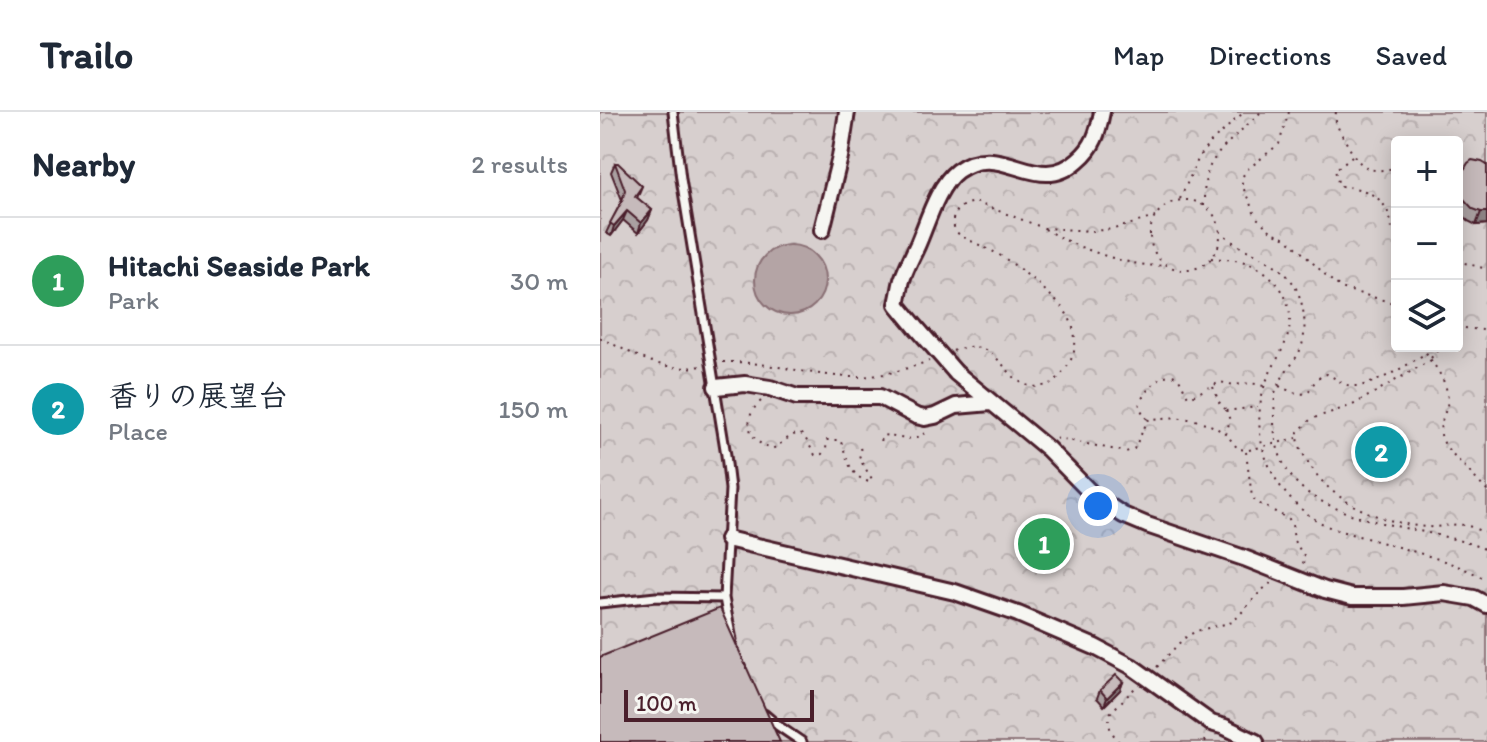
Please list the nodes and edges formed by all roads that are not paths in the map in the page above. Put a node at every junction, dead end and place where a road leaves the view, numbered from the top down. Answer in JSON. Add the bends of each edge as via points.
{"nodes":[{"id":1,"x":673,"y":112,"type":"edge"},
{"id":2,"x":847,"y":112,"type":"edge"},
{"id":3,"x":1102,"y":112,"type":"edge"},
{"id":4,"x":822,"y":230,"type":"dead end"},
{"id":5,"x":716,"y":387,"type":"junction"},
{"id":6,"x":991,"y":403,"type":"junction"},
{"id":7,"x":727,"y":539,"type":"junction"},
{"id":8,"x":724,"y":598,"type":"junction"},
{"id":9,"x":600,"y":603,"type":"edge"},
{"id":10,"x":1487,"y":605,"type":"edge"},
{"id":11,"x":737,"y":655,"type":"edge"},
{"id":12,"x":762,"y":710,"type":"edge"},
{"id":13,"x":802,"y":742,"type":"edge"},
{"id":14,"x":1256,"y":742,"type":"edge"}],
"edges":[{"from":1,"to":5,"type":"lane"},
{"from":2,"to":4,"type":"street"},
{"from":3,"to":6,"type":"street","bridge":true,"via":[[1093,144],[1057,173],[1000,161],[958,171],[932,209],[902,280],[897,304],[956,373]]},
{"from":5,"to":6,"type":"street","via":[[745,384],[797,397],[880,397],[925,418],[956,406]]},
{"from":5,"to":7,"type":"lane","via":[[730,489]]},
{"from":6,"to":10,"type":"street","via":[[1048,449],[1093,495],[1147,525],[1352,597],[1444,593]]},
{"from":7,"to":8,"type":"lane"},
{"from":7,"to":14,"type":"street","via":[[955,592],[1018,614],[1131,666],[1211,723]]},
{"from":8,"to":9,"type":"lane"},
{"from":8,"to":11,"type":"lane"},
{"from":12,"to":13,"type":"lane"}]}
